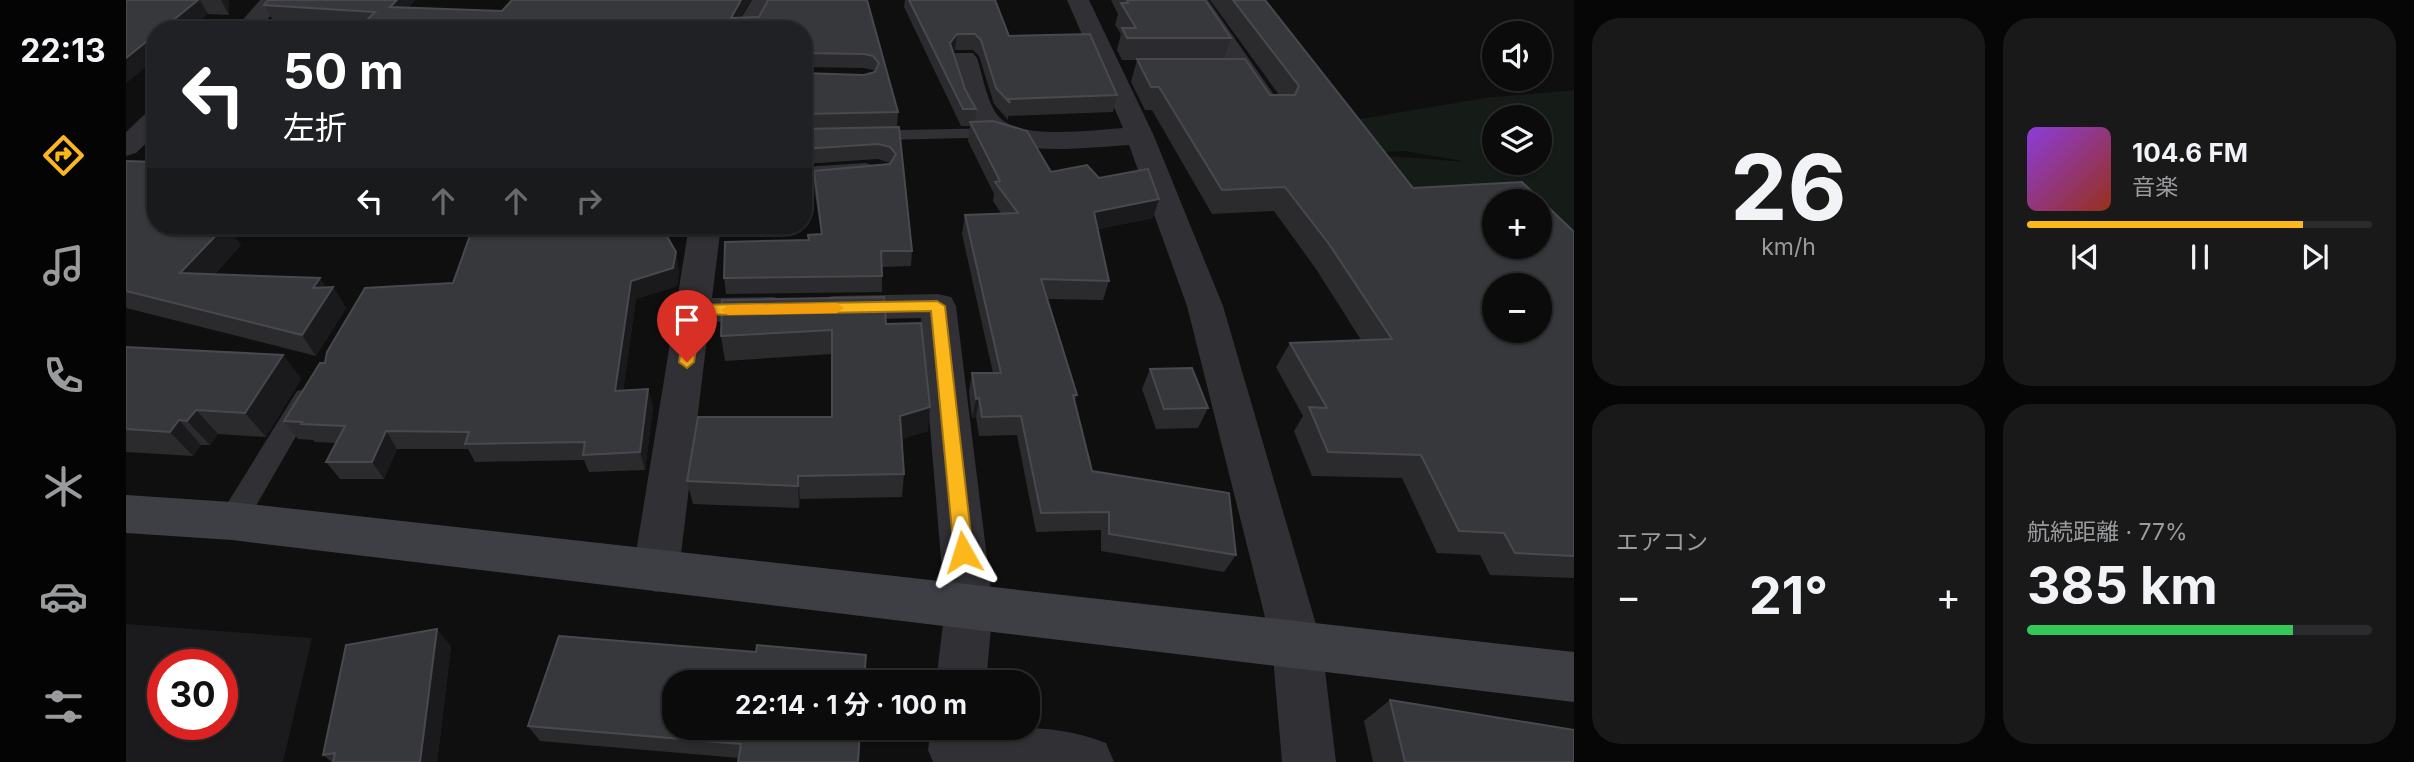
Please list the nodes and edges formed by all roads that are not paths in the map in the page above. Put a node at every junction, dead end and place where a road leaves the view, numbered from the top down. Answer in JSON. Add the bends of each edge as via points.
{"nodes":[{"id":1,"x":272,"y":0,"type":"edge"},
{"id":2,"x":763,"y":0,"type":"edge"},
{"id":3,"x":1078,"y":0,"type":"edge"},
{"id":4,"x":1197,"y":0,"type":"edge"},
{"id":5,"x":254,"y":21,"type":"edge"},
{"id":6,"x":751,"y":21,"type":"edge"},
{"id":7,"x":964,"y":58,"type":"dead end"},
{"id":8,"x":1216,"y":71,"type":"edge"},
{"id":9,"x":1243,"y":71,"type":"junction"},
{"id":10,"x":1273,"y":111,"type":"edge"},
{"id":11,"x":147,"y":128,"type":"edge"},
{"id":12,"x":1004,"y":133,"type":"junction"},
{"id":13,"x":1140,"y":136,"type":"junction"},
{"id":14,"x":812,"y":137,"type":"edge"},
{"id":15,"x":126,"y":147,"type":"edge"},
{"id":16,"x":878,"y":171,"type":"edge"},
{"id":17,"x":812,"y":175,"type":"edge"},
{"id":18,"x":704,"y":235,"type":"edge"},
{"id":19,"x":694,"y":310,"type":"junction"},
{"id":20,"x":322,"y":372,"type":"edge"},
{"id":21,"x":126,"y":514,"type":"edge"},
{"id":22,"x":232,"y":521,"type":"junction"},
{"id":23,"x":656,"y":571,"type":"junction"},
{"id":24,"x":969,"y":607,"type":"junction"},
{"id":25,"x":1297,"y":645,"type":"junction"},
{"id":26,"x":962,"y":670,"type":"edge"},
{"id":27,"x":1574,"y":677,"type":"edge"},
{"id":28,"x":956,"y":740,"type":"edge"},
{"id":29,"x":1087,"y":762,"type":"edge"},
{"id":30,"x":1309,"y":762,"type":"edge"}],
"edges":[{"from":1,"to":5,"type":"street"},
{"from":2,"to":6,"type":"street"},
{"from":3,"to":13,"type":"street","via":[[1124,71]]},
{"from":4,"to":9,"type":"street"},
{"from":7,"to":12,"type":"street","via":[[989,123]]},
{"from":8,"to":9,"type":"street"},
{"from":9,"to":10,"type":"street"},
{"from":11,"to":15,"type":"street"},
{"from":12,"to":13,"type":"street","via":[[1033,139]]},
{"from":12,"to":14,"type":"lane"},
{"from":13,"to":25,"type":"street","via":[[1205,306]]},
{"from":16,"to":17,"type":"street"},
{"from":18,"to":19,"type":"street"},
{"from":19,"to":23,"type":"street"},
{"from":19,"to":24,"type":"street","via":[[937,306]]},
{"from":20,"to":22,"type":"lane"},
{"from":21,"to":22,"type":"street"},
{"from":22,"to":23,"type":"street"},
{"from":23,"to":24,"type":"street"},
{"from":24,"to":25,"type":"street"},
{"from":24,"to":26,"type":"street"},
{"from":25,"to":27,"type":"street"},
{"from":25,"to":30,"type":"street"},
{"from":28,"to":29,"type":"street","via":[[955,750]]}]}
